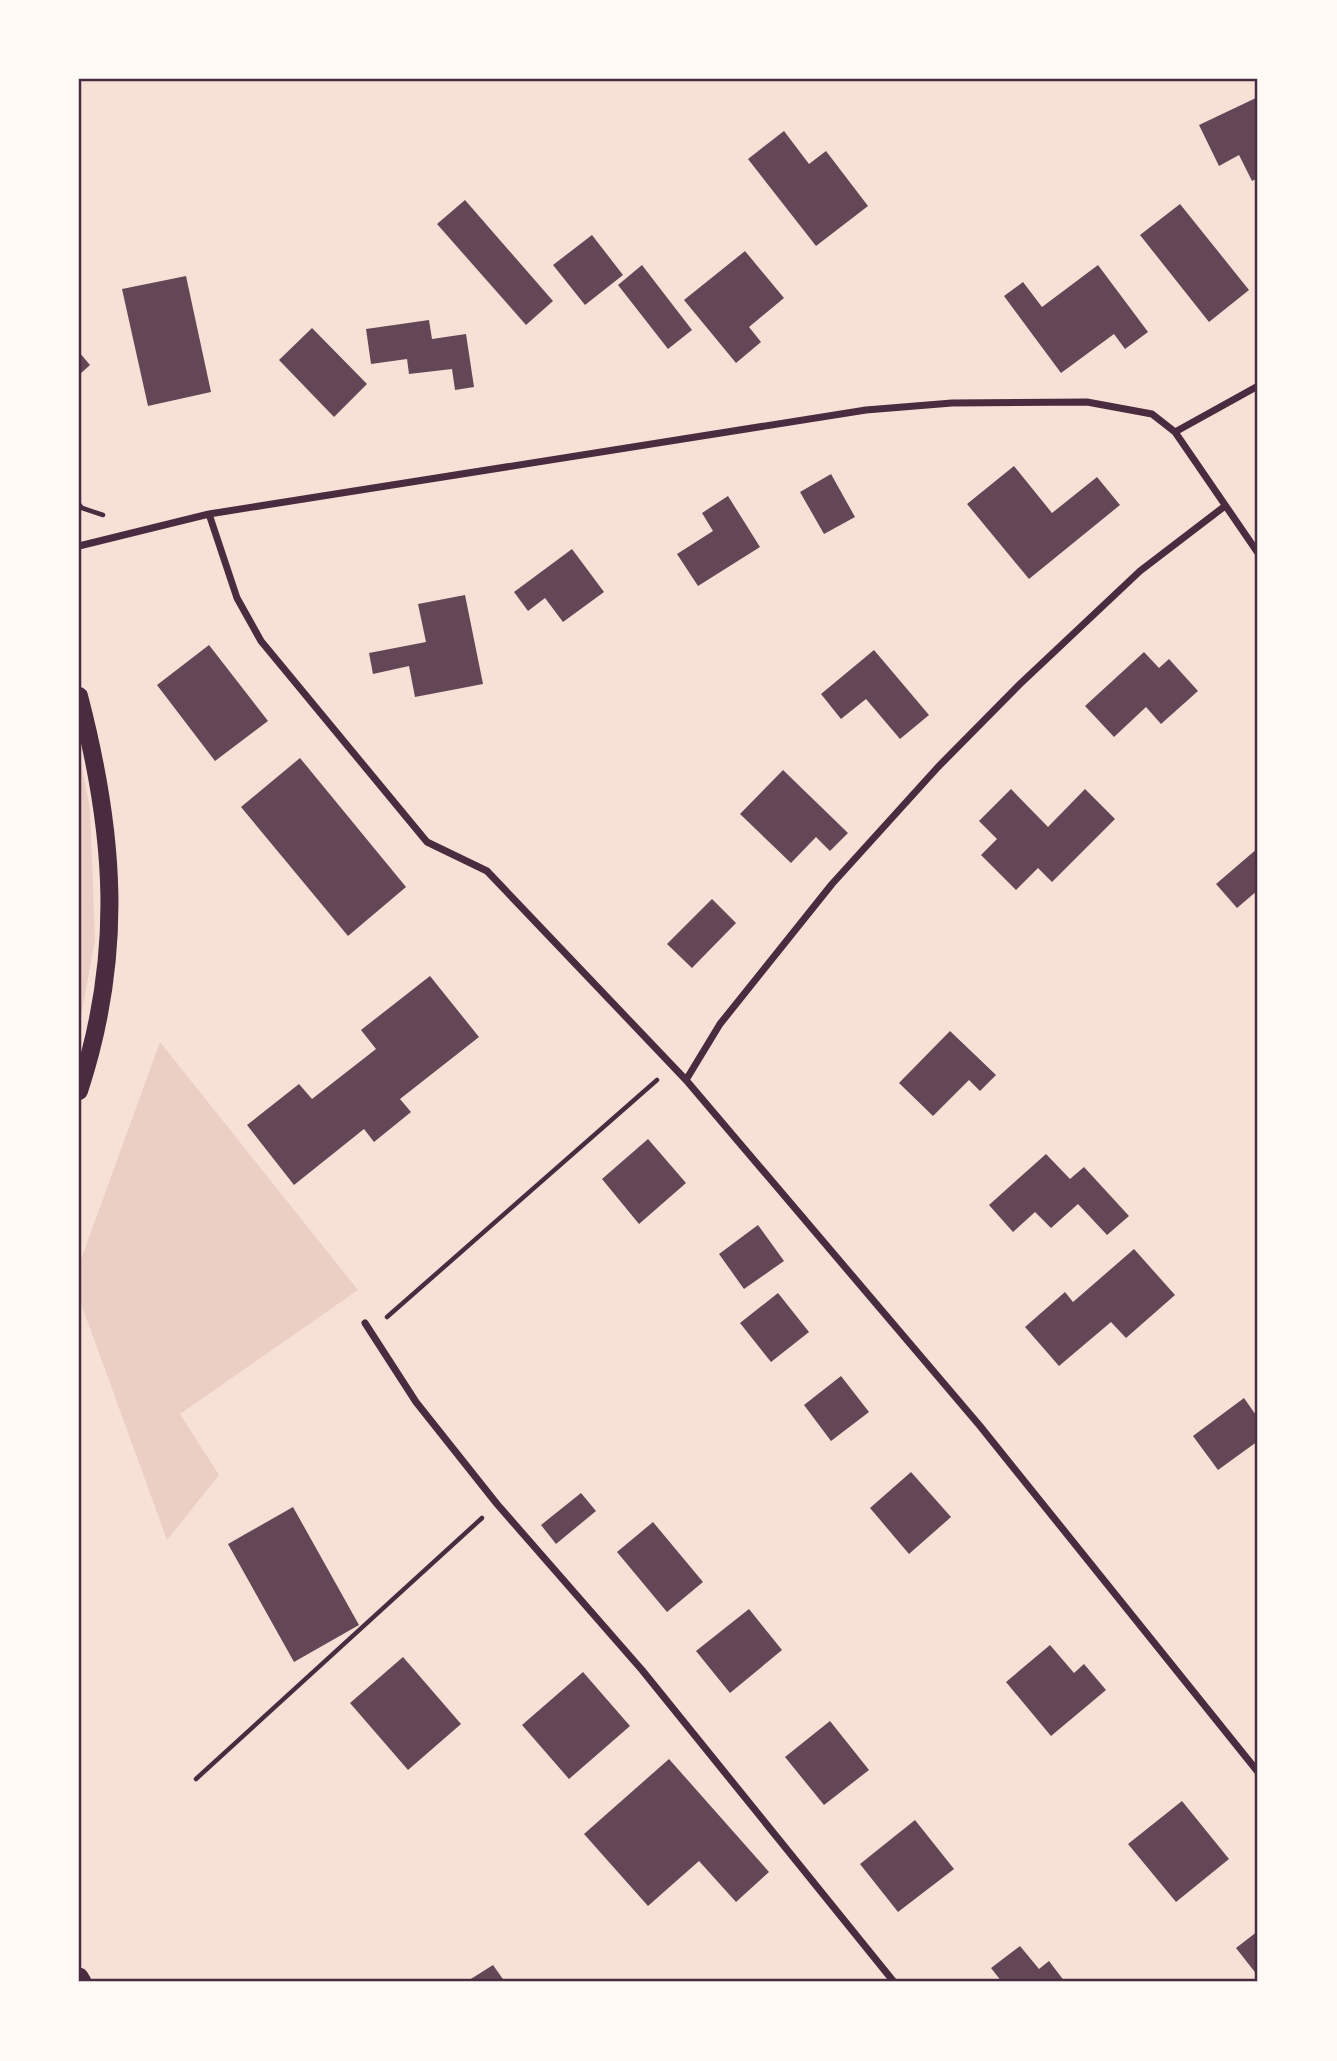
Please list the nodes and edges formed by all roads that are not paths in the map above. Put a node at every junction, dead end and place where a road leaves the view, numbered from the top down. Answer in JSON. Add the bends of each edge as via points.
{"nodes":[{"id":1,"x":1258,"y":386,"type":"edge"},
{"id":2,"x":1175,"y":432,"type":"junction"},
{"id":3,"x":1225,"y":506,"type":"junction"},
{"id":4,"x":209,"y":514,"type":"junction"},
{"id":5,"x":79,"y":546,"type":"edge"},
{"id":6,"x":1258,"y":553,"type":"edge"},
{"id":7,"x":79,"y":696,"type":"edge"},
{"id":8,"x":686,"y":1080,"type":"junction"},
{"id":9,"x":79,"y":1091,"type":"edge"},
{"id":10,"x":365,"y":1324,"type":"dead end"},
{"id":11,"x":1258,"y":1772,"type":"edge"},
{"id":12,"x":79,"y":1977,"type":"edge"},
{"id":13,"x":82,"y":1982,"type":"edge"},
{"id":14,"x":894,"y":1982,"type":"edge"}],
"edges":[{"from":1,"to":2,"type":"street"},
{"from":2,"to":3,"type":"street"},
{"from":2,"to":4,"type":"street","via":[[1152,414],[1087,401],[866,410]]},
{"from":3,"to":6,"type":"street"},
{"from":3,"to":8,"type":"street","via":[[1140,571],[938,767],[832,884],[720,1024]]},
{"from":4,"to":5,"type":"street"},
{"from":4,"to":8,"type":"street","via":[[237,598],[261,641],[427,842],[487,871]]},
{"from":7,"to":9,"type":"main road","via":[[104,807],[111,926],[89,1062]]},
{"from":8,"to":11,"type":"street","via":[[980,1426]]},
{"from":10,"to":14,"type":"street","via":[[416,1402],[497,1504],[642,1670]]},
{"from":12,"to":13,"type":"highway"}]}
